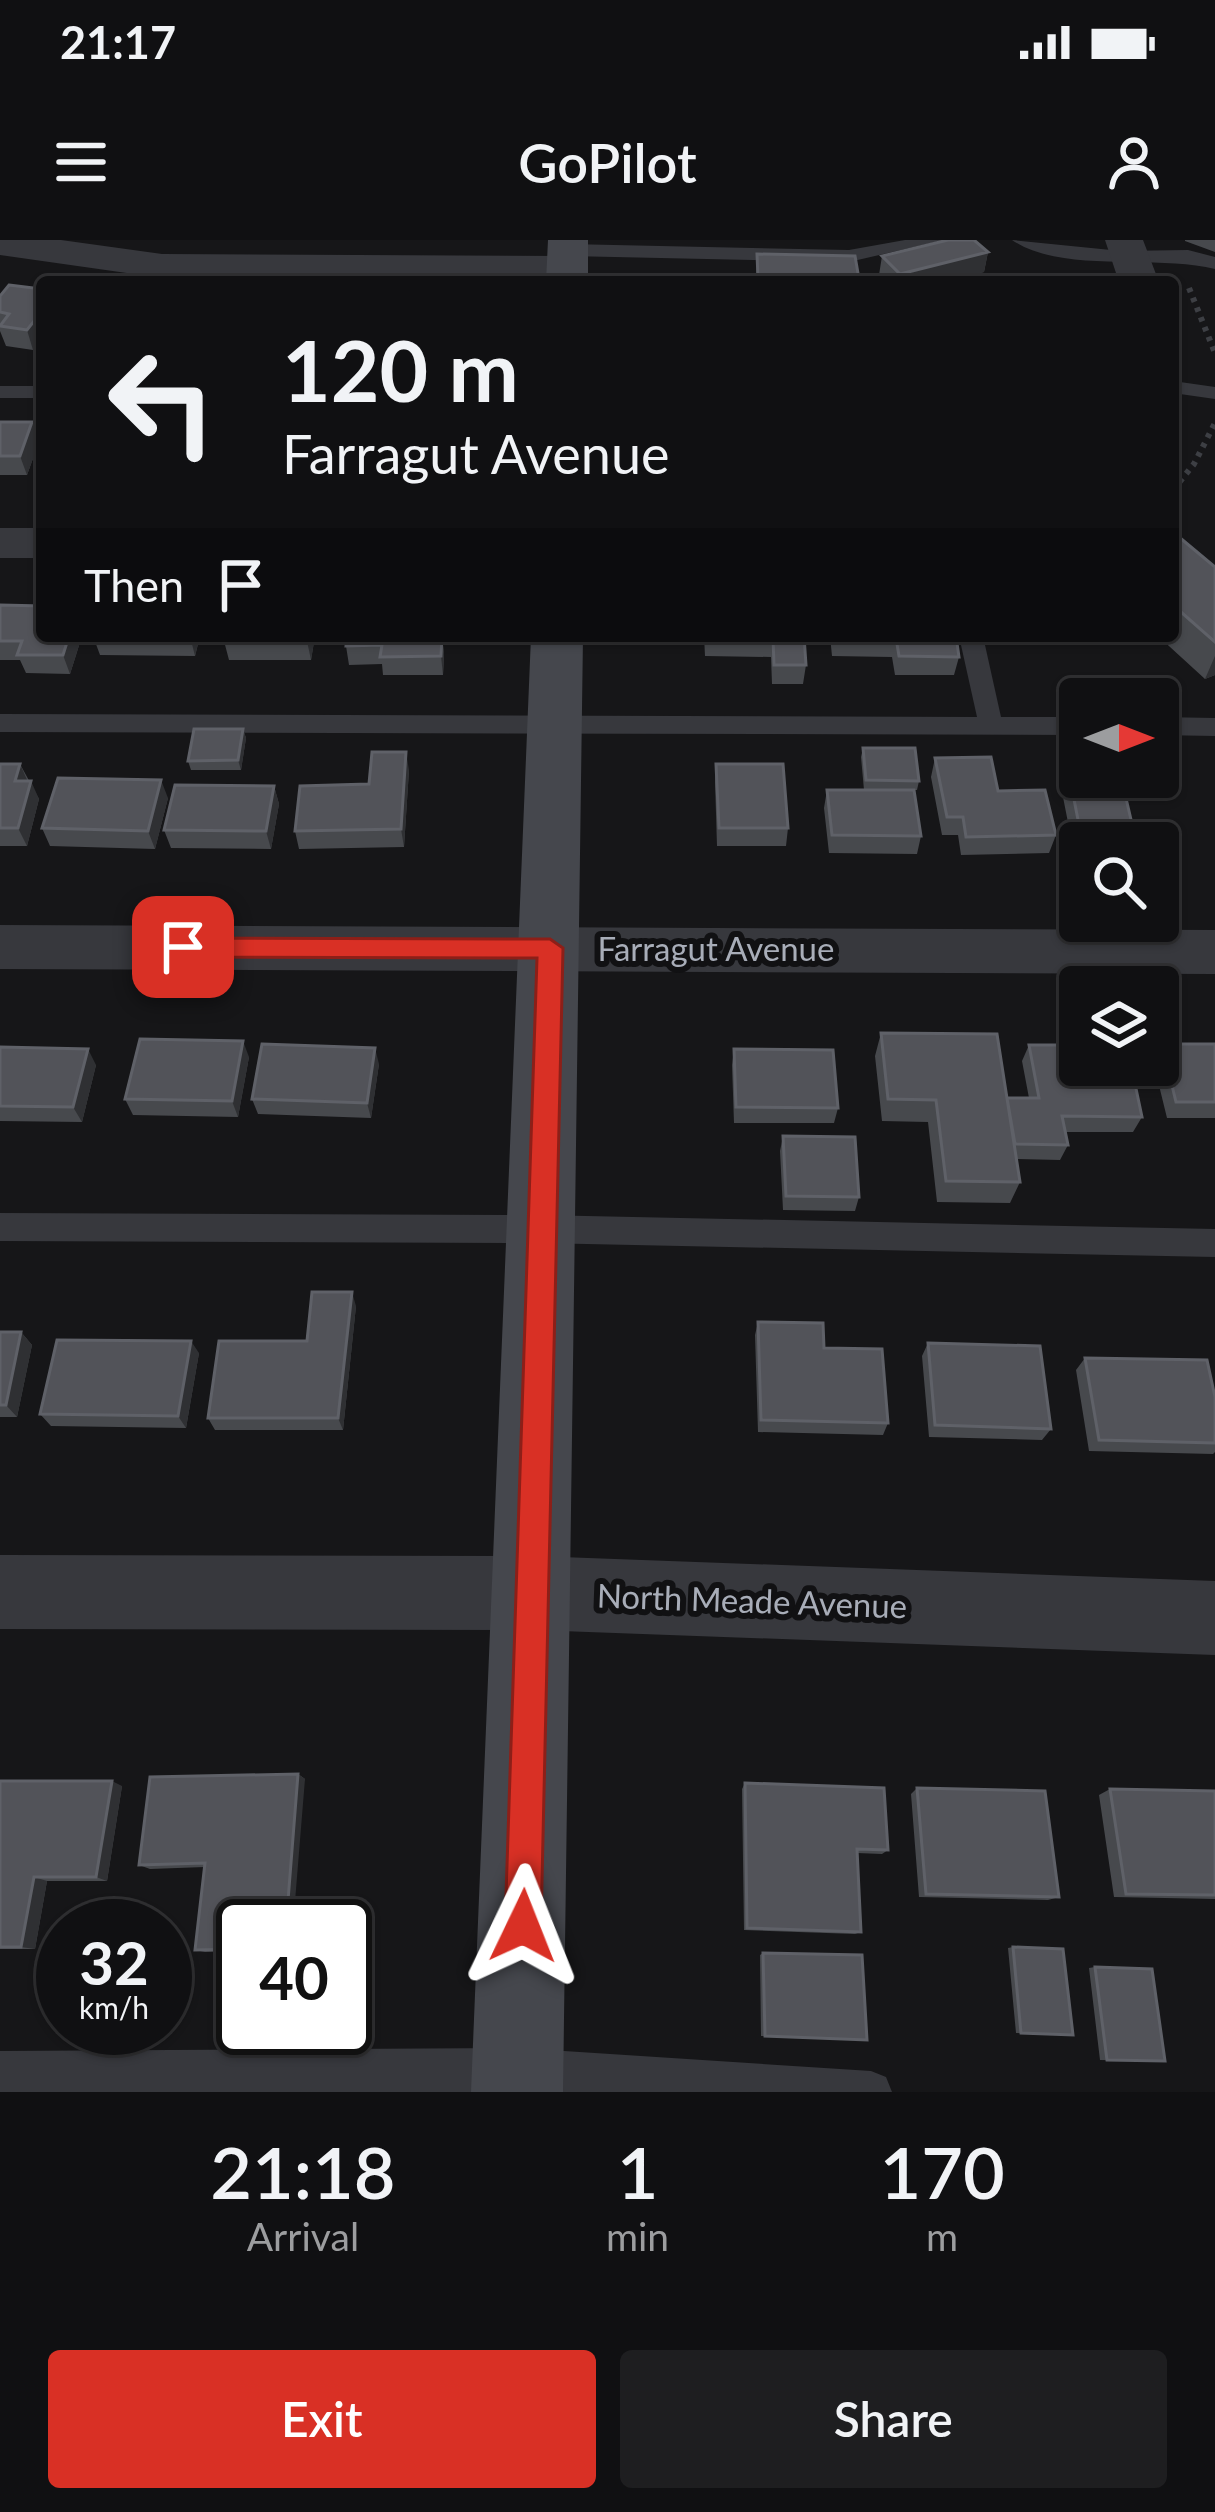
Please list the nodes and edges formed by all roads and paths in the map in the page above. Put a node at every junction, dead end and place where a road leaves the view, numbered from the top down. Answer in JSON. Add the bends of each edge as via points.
{"nodes":[{"id":1,"x":935,"y":240,"type":"edge"},
{"id":2,"x":1021,"y":240,"type":"edge"},
{"id":3,"x":0,"y":243,"type":"edge"},
{"id":4,"x":783,"y":247,"type":"edge"},
{"id":5,"x":1176,"y":255,"type":"junction"},
{"id":6,"x":1130,"y":258,"type":"edge"},
{"id":7,"x":568,"y":260,"type":"edge"},
{"id":8,"x":1215,"y":263,"type":"edge"},
{"id":9,"x":1215,"y":353,"type":"edge"},
{"id":10,"x":1179,"y":389,"type":"edge"},
{"id":11,"x":0,"y":392,"type":"edge"},
{"id":12,"x":36,"y":392,"type":"edge"},
{"id":13,"x":1215,"y":393,"type":"edge"},
{"id":14,"x":1215,"y":423,"type":"edge"},
{"id":15,"x":1179,"y":483,"type":"edge"},
{"id":16,"x":0,"y":543,"type":"edge"},
{"id":17,"x":36,"y":543,"type":"edge"},
{"id":18,"x":557,"y":642,"type":"edge"},
{"id":19,"x":972,"y":642,"type":"edge"},
{"id":20,"x":0,"y":723,"type":"edge"},
{"id":21,"x":554,"y":725,"type":"junction"},
{"id":22,"x":991,"y":725,"type":"junction"},
{"id":23,"x":1059,"y":726,"type":"edge"},
{"id":24,"x":1179,"y":727,"type":"edge"},
{"id":25,"x":1215,"y":727,"type":"edge"},
{"id":26,"x":0,"y":947,"type":"edge"},
{"id":27,"x":550,"y":948,"type":"junction"},
{"id":28,"x":1215,"y":952,"type":"edge"},
{"id":29,"x":0,"y":1227,"type":"edge"},
{"id":30,"x":539,"y":1229,"type":"junction"},
{"id":31,"x":1215,"y":1243,"type":"edge"},
{"id":32,"x":0,"y":1592,"type":"edge"},
{"id":33,"x":534,"y":1594,"type":"junction"},
{"id":34,"x":1215,"y":1618,"type":"edge"},
{"id":35,"x":0,"y":2072,"type":"edge"},
{"id":36,"x":518,"y":2080,"type":"edge"},
{"id":37,"x":872,"y":2092,"type":"edge"}],
"edges":[{"from":1,"to":4,"type":"lane","via":[[850,256]]},
{"from":2,"to":6,"type":"lane"},
{"from":3,"to":7,"type":"street","via":[[162,266]]},
{"from":4,"to":7,"type":"lane"},
{"from":5,"to":6,"type":"lane"},
{"from":5,"to":8,"type":"lane"},
{"from":5,"to":9,"type":"path"},
{"from":10,"to":13,"type":"lane"},
{"from":11,"to":12,"type":"lane"},
{"from":14,"to":15,"type":"path"},
{"from":16,"to":17,"type":"street"},
{"from":18,"to":21,"type":"street"},
{"from":19,"to":22,"type":"lane"},
{"from":20,"to":21,"type":"lane"},
{"from":21,"to":22,"type":"lane"},
{"from":21,"to":27,"type":"street"},
{"from":22,"to":23,"type":"lane"},
{"from":24,"to":25,"type":"lane"},
{"from":26,"to":27,"type":"street","name":"Farragut Avenue"},
{"from":27,"to":28,"type":"street","name":"Farragut Avenue"},
{"from":27,"to":30,"type":"street"},
{"from":29,"to":30,"type":"lane"},
{"from":30,"to":31,"type":"lane"},
{"from":30,"to":33,"type":"street"},
{"from":32,"to":33,"type":"street","name":"North Meade Avenue"},
{"from":33,"to":34,"type":"street","name":"North Meade Avenue"},
{"from":33,"to":36,"type":"street"},
{"from":35,"to":36,"type":"lane"},
{"from":36,"to":37,"type":"lane"}]}
